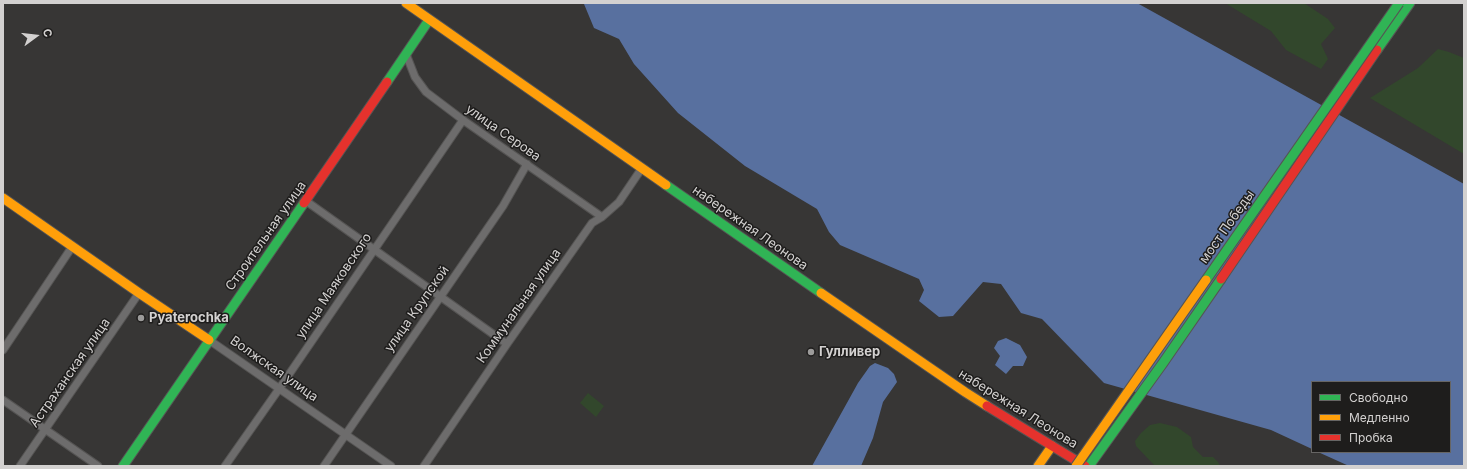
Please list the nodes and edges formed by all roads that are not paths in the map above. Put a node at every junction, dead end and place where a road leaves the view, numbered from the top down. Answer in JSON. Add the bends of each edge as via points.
{"nodes":[{"id":1,"x":406,"y":3,"type":"edge"},
{"id":2,"x":1399,"y":3,"type":"edge"},
{"id":3,"x":1410,"y":3,"type":"edge"},
{"id":4,"x":429,"y":20,"type":"junction"},
{"id":5,"x":406,"y":54,"type":"junction"},
{"id":6,"x":462,"y":120,"type":"junction"},
{"id":7,"x":527,"y":164,"type":"junction"},
{"id":8,"x":642,"y":168,"type":"junction"},
{"id":9,"x":306,"y":201,"type":"junction"},
{"id":10,"x":4,"y":202,"type":"edge"},
{"id":11,"x":602,"y":217,"type":"junction"},
{"id":12,"x":72,"y":246,"type":"junction"},
{"id":13,"x":373,"y":250,"type":"junction"},
{"id":14,"x":139,"y":293,"type":"junction"},
{"id":15,"x":439,"y":297,"type":"junction"},
{"id":16,"x":209,"y":340,"type":"junction"},
{"id":17,"x":507,"y":344,"type":"junction"},
{"id":18,"x":3,"y":350,"type":"edge"},
{"id":19,"x":279,"y":389,"type":"junction"},
{"id":20,"x":3,"y":400,"type":"edge"},
{"id":21,"x":45,"y":429,"type":"junction"},
{"id":22,"x":345,"y":435,"type":"junction"},
{"id":23,"x":1052,"y":446,"type":"junction"},
{"id":24,"x":20,"y":466,"type":"edge"},
{"id":25,"x":98,"y":466,"type":"edge"},
{"id":26,"x":123,"y":466,"type":"edge"},
{"id":27,"x":225,"y":466,"type":"edge"},
{"id":28,"x":324,"y":466,"type":"edge"},
{"id":29,"x":391,"y":466,"type":"edge"},
{"id":30,"x":424,"y":466,"type":"edge"},
{"id":31,"x":1038,"y":466,"type":"edge"},
{"id":32,"x":1076,"y":466,"type":"edge"},
{"id":33,"x":1086,"y":466,"type":"edge"},
{"id":34,"x":1089,"y":466,"type":"edge"}],
"edges":[{"from":1,"to":4,"type":"main road","name":"набережная Леонова"},
{"from":2,"to":32,"type":"main road","name":"мост Победы","bridge":true},
{"from":3,"to":34,"type":"main road","via":[[1172,350]]},
{"from":4,"to":5,"type":"main road","name":"Строительная улица"},
{"from":4,"to":8,"type":"main road","name":"набережная Леонова"},
{"from":5,"to":6,"type":"street","name":"улица Серова","via":[[415,77],[426,92]]},
{"from":5,"to":9,"type":"main road","name":"Строительная улица"},
{"from":6,"to":7,"type":"street","name":"улица Серова"},
{"from":6,"to":13,"type":"street","name":"улица Маяковского"},
{"from":7,"to":11,"type":"street","name":"улица Серова"},
{"from":7,"to":15,"type":"street","name":"улица Крупской","via":[[503,206]]},
{"from":8,"to":11,"type":"street","name":"Коммунальная улица","via":[[619,202]]},
{"from":8,"to":23,"type":"main road","name":"набережная Леонова","via":[[965,392]]},
{"from":9,"to":13,"type":"street"},
{"from":9,"to":16,"type":"main road","name":"Строительная улица"},
{"from":10,"to":12,"type":"main road","name":"Волжская улица"},
{"from":11,"to":17,"type":"street","name":"Коммунальная улица","via":[[592,223]]},
{"from":12,"to":14,"type":"main road","name":"Волжская улица"},
{"from":12,"to":18,"type":"street"},
{"from":13,"to":15,"type":"street"},
{"from":13,"to":19,"type":"street","name":"улица Маяковского"},
{"from":14,"to":16,"type":"main road","name":"Волжская улица"},
{"from":14,"to":21,"type":"street","name":"Астраханская улица"},
{"from":15,"to":17,"type":"street"},
{"from":15,"to":22,"type":"street","name":"улица Крупской"},
{"from":16,"to":19,"type":"street","name":"Волжская улица"},
{"from":16,"to":26,"type":"main road","name":"Строительная улица"},
{"from":17,"to":30,"type":"street","name":"Коммунальная улица"},
{"from":19,"to":22,"type":"street","name":"Волжская улица"},
{"from":19,"to":27,"type":"street","name":"улица Маяковского"},
{"from":20,"to":21,"type":"street"},
{"from":21,"to":24,"type":"street","name":"Астраханская улица"},
{"from":21,"to":25,"type":"street"},
{"from":22,"to":28,"type":"street","name":"улица Крупской"},
{"from":22,"to":29,"type":"street","name":"Волжская улица"},
{"from":23,"to":31,"type":"main road"},
{"from":23,"to":33,"type":"main road","name":"набережная Леонова"}]}
